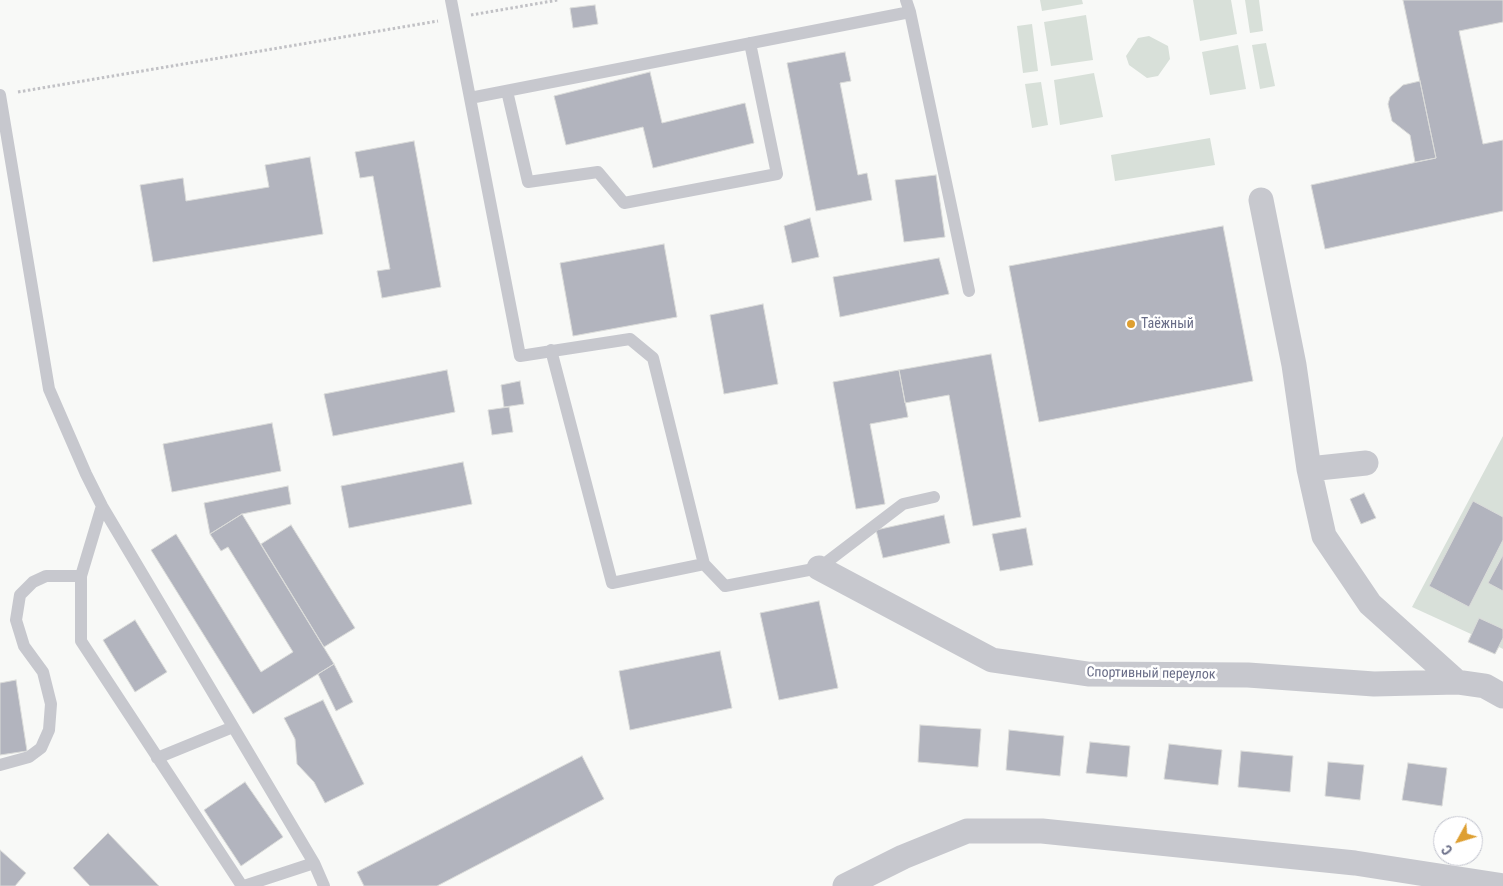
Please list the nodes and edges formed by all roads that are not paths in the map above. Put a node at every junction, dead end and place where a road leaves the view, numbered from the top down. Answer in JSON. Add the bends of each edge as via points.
{"nodes":[{"id":1,"x":451,"y":0,"type":"edge"},
{"id":2,"x":908,"y":6,"type":"edge"},
{"id":3,"x":750,"y":43,"type":"junction"},
{"id":4,"x":507,"y":91,"type":"junction"},
{"id":5,"x":0,"y":95,"type":"edge"},
{"id":6,"x":470,"y":98,"type":"junction"},
{"id":7,"x":1260,"y":200,"type":"dead end"},
{"id":8,"x":969,"y":291,"type":"dead end"},
{"id":9,"x":552,"y":350,"type":"junction"},
{"id":10,"x":1366,"y":463,"type":"dead end"},
{"id":11,"x":1308,"y":470,"type":"junction"},
{"id":12,"x":934,"y":497,"type":"dead end"},
{"id":13,"x":102,"y":506,"type":"junction"},
{"id":14,"x":704,"y":564,"type":"junction"},
{"id":15,"x":819,"y":568,"type":"junction"},
{"id":16,"x":81,"y":576,"type":"junction"},
{"id":17,"x":1457,"y":682,"type":"junction"},
{"id":18,"x":1503,"y":696,"type":"edge"},
{"id":19,"x":233,"y":728,"type":"junction"},
{"id":20,"x":157,"y":758,"type":"junction"},
{"id":21,"x":0,"y":765,"type":"edge"},
{"id":22,"x":314,"y":863,"type":"junction"},
{"id":23,"x":243,"y":886,"type":"edge"},
{"id":24,"x":324,"y":886,"type":"edge"},
{"id":25,"x":846,"y":886,"type":"edge"},
{"id":26,"x":1503,"y":886,"type":"edge"}],
"edges":[{"from":1,"to":6,"type":"lane"},
{"from":2,"to":3,"type":"lane"},
{"from":2,"to":8,"type":"lane"},
{"from":3,"to":4,"type":"lane"},
{"from":3,"to":4,"type":"lane","via":[[777,174],[624,203],[598,172],[528,182]]},
{"from":4,"to":6,"type":"lane"},
{"from":5,"to":13,"type":"lane","via":[[49,389]]},
{"from":6,"to":9,"type":"lane","via":[[520,356]]},
{"from":7,"to":11,"type":"street","via":[[1294,365]]},
{"from":9,"to":14,"type":"lane","via":[[630,339],[653,358]]},
{"from":9,"to":14,"type":"lane","via":[[612,583]]},
{"from":10,"to":11,"type":"street"},
{"from":11,"to":17,"type":"street","via":[[1324,536],[1370,604]]},
{"from":12,"to":15,"type":"lane","via":[[903,504]]},
{"from":13,"to":16,"type":"lane"},
{"from":13,"to":19,"type":"lane"},
{"from":14,"to":15,"type":"lane","via":[[725,586]]},
{"from":15,"to":17,"type":"street","name":"Спортивный переулок","via":[[992,660],[1088,674],[1248,675],[1374,684]]},
{"from":16,"to":20,"type":"lane","via":[[81,641]]},
{"from":16,"to":21,"type":"lane","via":[[46,576],[33,582],[20,596],[16,620],[24,646],[43,672],[51,704],[49,730],[41,748],[29,757]]},
{"from":17,"to":18,"type":"street","name":"Спортивный переулок","via":[[1485,686]]},
{"from":19,"to":20,"type":"lane"},
{"from":19,"to":22,"type":"lane"},
{"from":20,"to":23,"type":"lane"},
{"from":22,"to":23,"type":"lane"},
{"from":22,"to":24,"type":"lane"},
{"from":25,"to":26,"type":"street","via":[[903,857],[967,831],[1042,831],[1355,863]]}]}
